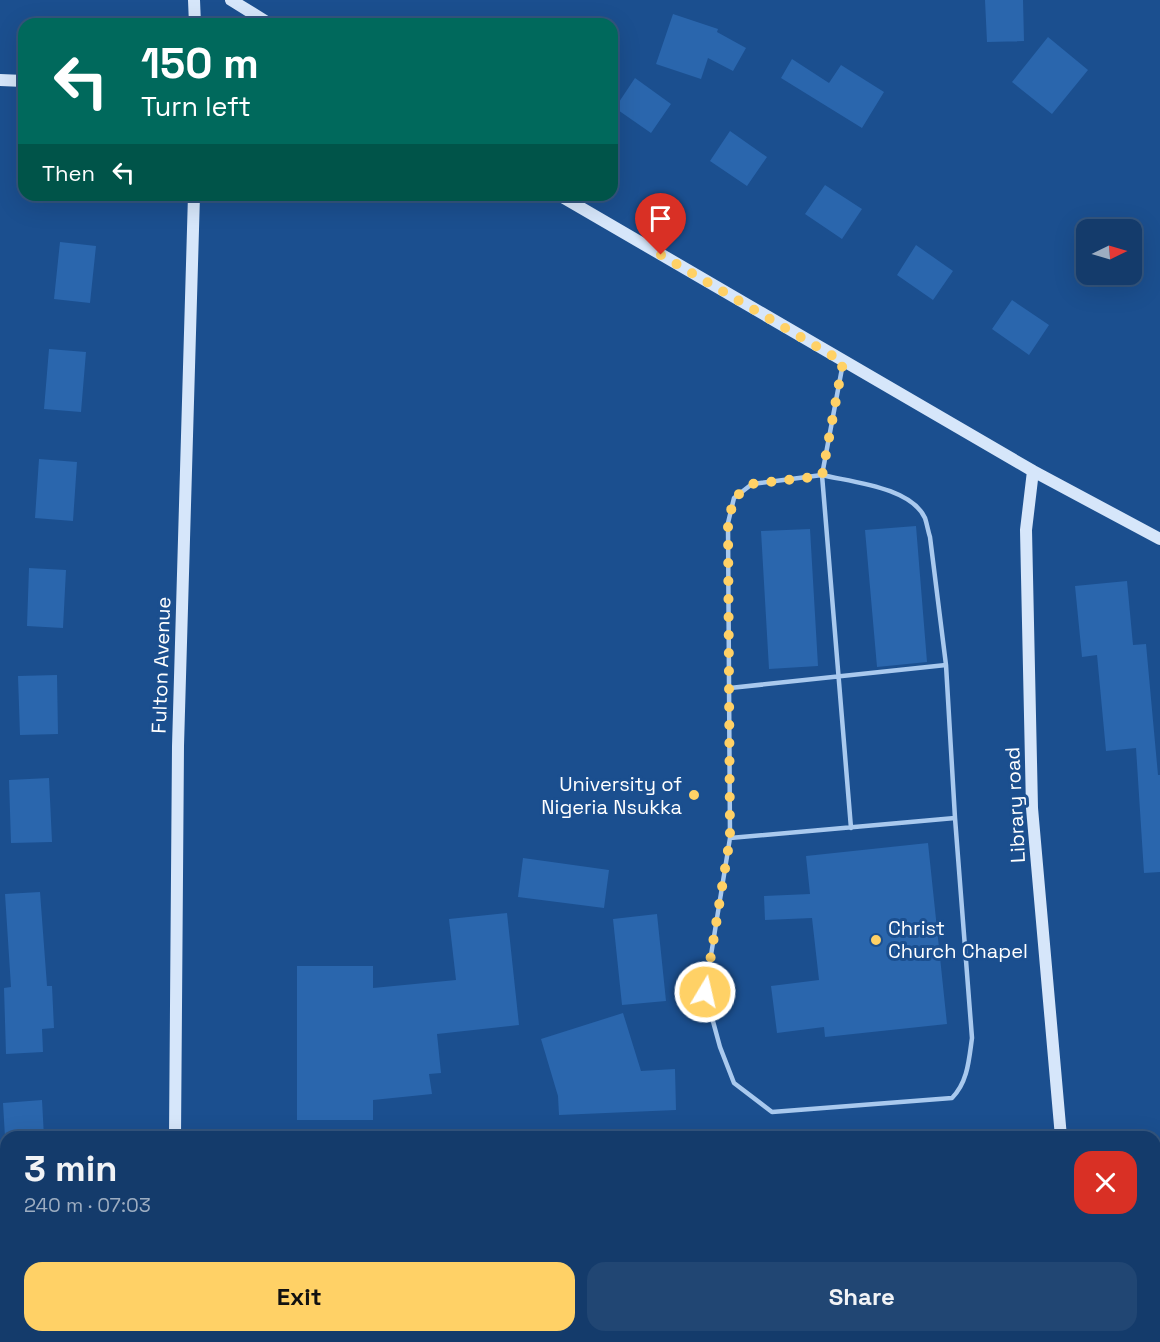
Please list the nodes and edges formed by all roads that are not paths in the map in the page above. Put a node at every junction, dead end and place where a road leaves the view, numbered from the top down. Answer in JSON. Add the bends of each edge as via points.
{"nodes":[{"id":1,"x":194,"y":0,"type":"edge"},
{"id":2,"x":231,"y":0,"type":"edge"},
{"id":3,"x":195,"y":18,"type":"edge"},
{"id":4,"x":260,"y":18,"type":"edge"},
{"id":5,"x":0,"y":80,"type":"edge"},
{"id":6,"x":18,"y":81,"type":"edge"},
{"id":7,"x":194,"y":201,"type":"edge"},
{"id":8,"x":570,"y":201,"type":"edge"},
{"id":9,"x":843,"y":362,"type":"junction"},
{"id":10,"x":1033,"y":471,"type":"junction"},
{"id":11,"x":822,"y":476,"type":"junction"},
{"id":12,"x":1160,"y":539,"type":"edge"},
{"id":13,"x":946,"y":665,"type":"junction"},
{"id":14,"x":838,"y":675,"type":"junction"},
{"id":15,"x":730,"y":688,"type":"junction"},
{"id":16,"x":955,"y":818,"type":"junction"},
{"id":17,"x":851,"y":828,"type":"junction"},
{"id":18,"x":730,"y":838,"type":"junction"},
{"id":19,"x":175,"y":1131,"type":"edge"},
{"id":20,"x":1060,"y":1131,"type":"edge"}],
"edges":[{"from":1,"to":3,"type":"street"},
{"from":2,"to":4,"type":"street"},
{"from":5,"to":6,"type":"street"},
{"from":7,"to":19,"type":"street","name":"Fulton Avenue","via":[[178,746]]},
{"from":8,"to":9,"type":"street"},
{"from":9,"to":10,"type":"street"},
{"from":9,"to":11,"type":"lane"},
{"from":10,"to":12,"type":"street"},
{"from":10,"to":20,"type":"street","name":"Library road","via":[[1026,530],[1032,808]]},
{"from":11,"to":13,"type":"lane","via":[[892,491],[924,517]]},
{"from":11,"to":14,"type":"lane"},
{"from":11,"to":15,"type":"lane","via":[[752,484],[734,498],[728,523]]},
{"from":13,"to":14,"type":"lane"},
{"from":13,"to":16,"type":"lane"},
{"from":14,"to":15,"type":"lane"},
{"from":14,"to":17,"type":"lane"},
{"from":15,"to":18,"type":"lane"},
{"from":16,"to":17,"type":"lane"},
{"from":16,"to":18,"type":"lane","via":[[972,1038],[962,1088],[952,1098],[772,1112],[734,1083],[705,992]]},
{"from":17,"to":18,"type":"lane"}]}
